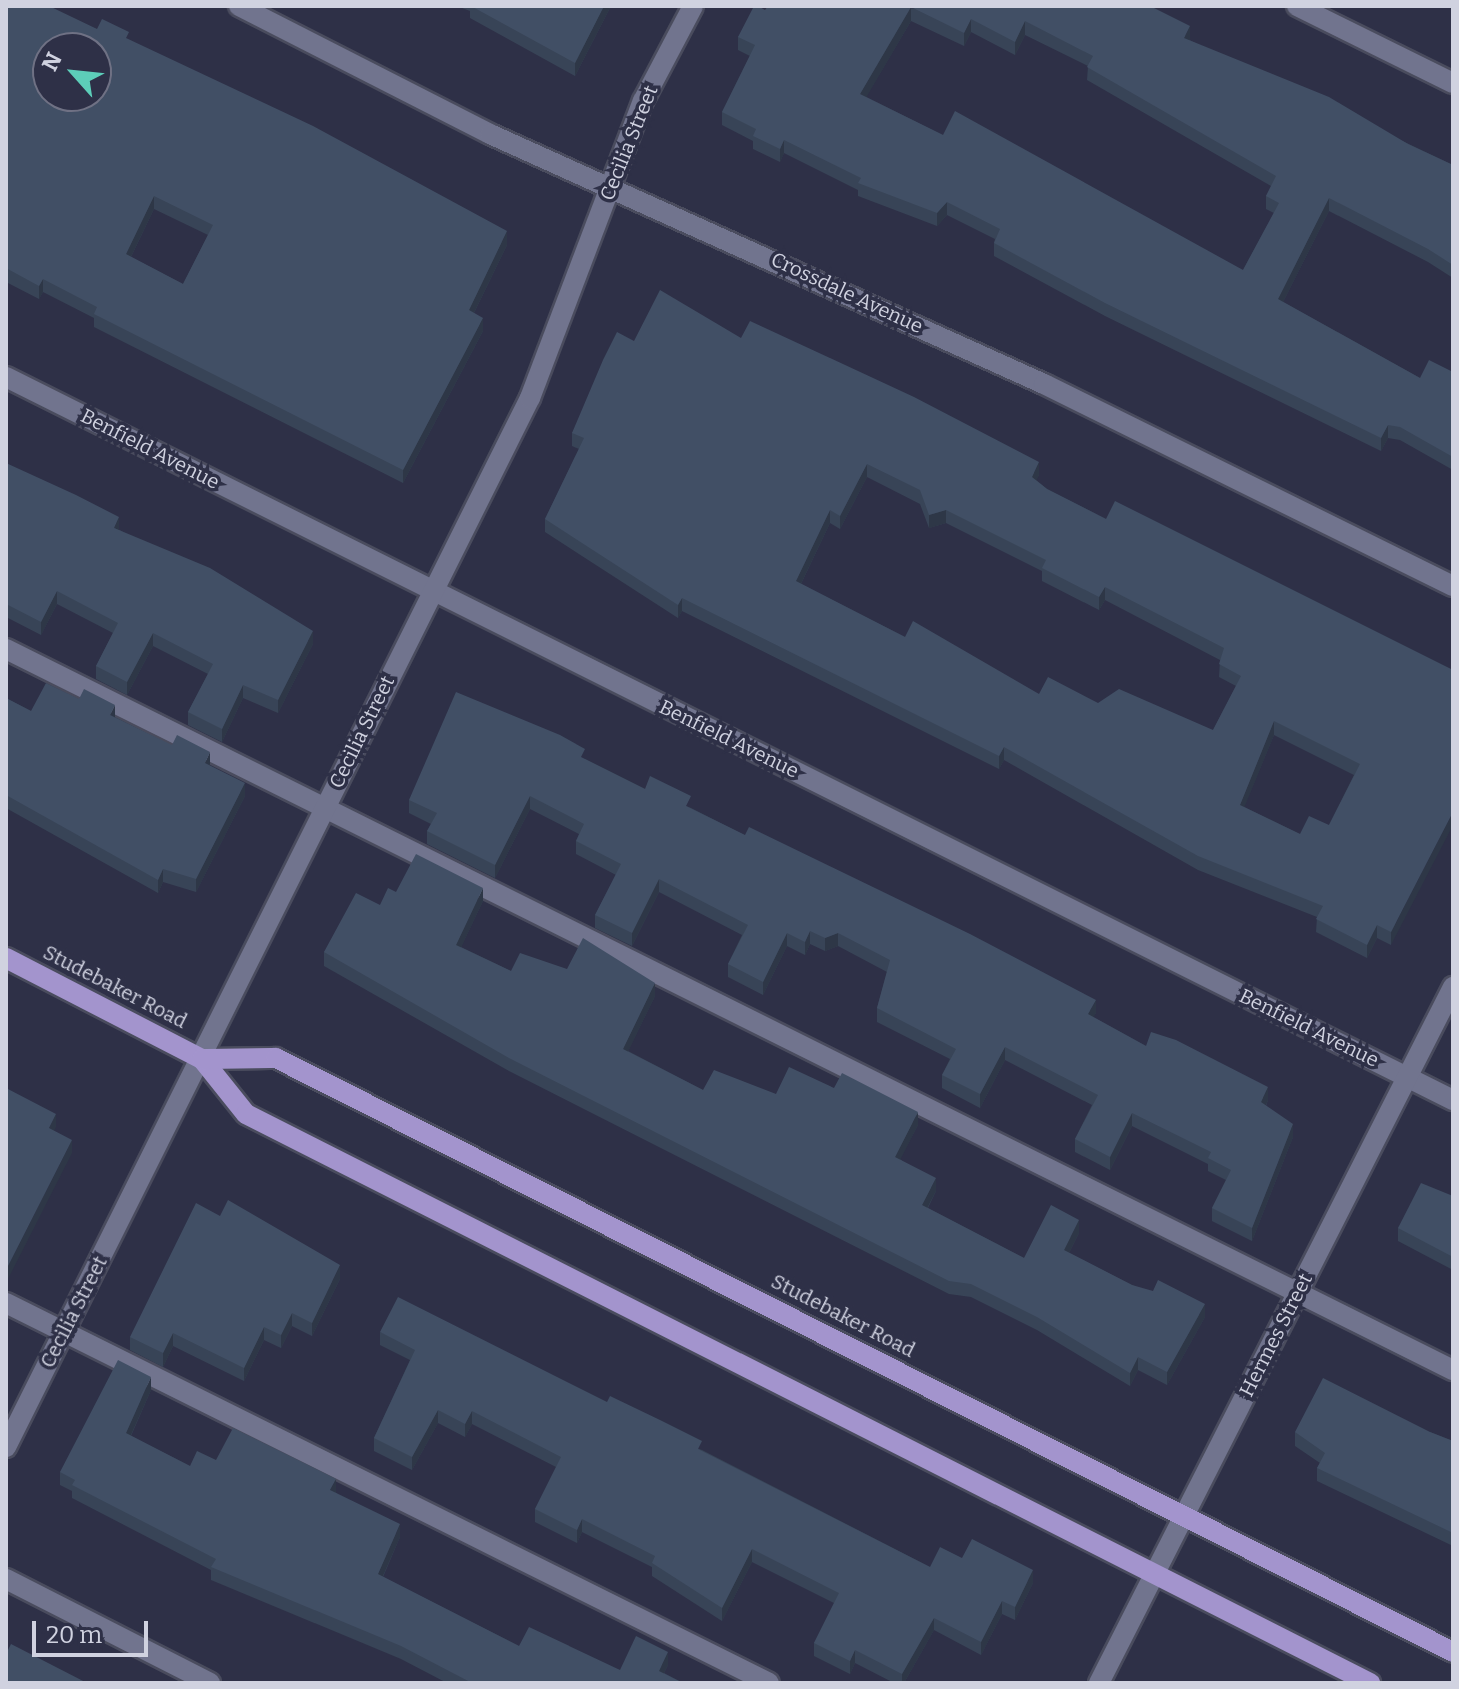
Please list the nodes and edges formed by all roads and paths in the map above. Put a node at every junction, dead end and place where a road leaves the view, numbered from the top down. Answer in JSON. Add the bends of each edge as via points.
{"nodes":[{"id":1,"x":239,"y":6,"type":"edge"},
{"id":2,"x":693,"y":6,"type":"edge"},
{"id":3,"x":1297,"y":6,"type":"edge"},
{"id":4,"x":1453,"y":83,"type":"edge"},
{"id":5,"x":612,"y":184,"type":"junction"},
{"id":6,"x":6,"y":377,"type":"edge"},
{"id":7,"x":1453,"y":586,"type":"edge"},
{"id":8,"x":432,"y":591,"type":"junction"},
{"id":9,"x":6,"y":649,"type":"edge"},
{"id":10,"x":324,"y":809,"type":"junction"},
{"id":11,"x":6,"y":958,"type":"edge"},
{"id":12,"x":1453,"y":987,"type":"edge"},
{"id":13,"x":202,"y":1059,"type":"junction"},
{"id":14,"x":1408,"y":1077,"type":"junction"},
{"id":15,"x":1453,"y":1100,"type":"edge"},
{"id":16,"x":1298,"y":1291,"type":"junction"},
{"id":17,"x":6,"y":1303,"type":"edge"},
{"id":18,"x":64,"y":1331,"type":"junction"},
{"id":19,"x":1453,"y":1370,"type":"edge"},
{"id":20,"x":6,"y":1447,"type":"edge"},
{"id":21,"x":1183,"y":1515,"type":"junction"},
{"id":22,"x":1153,"y":1574,"type":"junction"},
{"id":23,"x":6,"y":1579,"type":"edge"},
{"id":24,"x":1453,"y":1652,"type":"edge"},
{"id":25,"x":210,"y":1683,"type":"edge"},
{"id":26,"x":769,"y":1683,"type":"edge"},
{"id":27,"x":1099,"y":1683,"type":"edge"},
{"id":28,"x":1370,"y":1683,"type":"edge"}],
"edges":[{"from":1,"to":5,"type":"street","name":"Crossdale Avenue","via":[[490,134]]},
{"from":2,"to":5,"type":"street","name":"Cecilia Street","via":[[643,101]]},
{"from":3,"to":4,"type":"street"},
{"from":5,"to":7,"type":"street","name":"Crossdale Avenue","via":[[1044,384]]},
{"from":5,"to":8,"type":"street","name":"Cecilia Street","via":[[530,398]]},
{"from":6,"to":8,"type":"street","name":"Benfield Avenue"},
{"from":8,"to":10,"type":"street","name":"Cecilia Street"},
{"from":8,"to":14,"type":"street","name":"Benfield Avenue"},
{"from":9,"to":10,"type":"street"},
{"from":10,"to":13,"type":"street","name":"Cecilia Street"},
{"from":10,"to":16,"type":"street"},
{"from":11,"to":13,"type":"main road","name":"Studebaker Road"},
{"from":12,"to":14,"type":"street","name":"Hermes Street"},
{"from":13,"to":18,"type":"street","name":"Cecilia Street"},
{"from":13,"to":21,"type":"main road","name":"Studebaker Road","via":[[276,1058]]},
{"from":13,"to":22,"type":"main road","name":"Studebaker Road","via":[[246,1114]]},
{"from":14,"to":15,"type":"street","name":"Benfield Avenue"},
{"from":14,"to":16,"type":"street","name":"Hermes Street"},
{"from":16,"to":19,"type":"street"},
{"from":16,"to":21,"type":"street","name":"Hermes Street"},
{"from":17,"to":18,"type":"street"},
{"from":18,"to":20,"type":"street","name":"Cecilia Street"},
{"from":18,"to":26,"type":"street"},
{"from":21,"to":22,"type":"street","name":"Hermes Street"},
{"from":21,"to":24,"type":"main road","name":"Studebaker Road"},
{"from":22,"to":27,"type":"street","name":"Hermes Street"},
{"from":22,"to":28,"type":"main road","name":"Studebaker Road"},
{"from":23,"to":25,"type":"street"}]}
